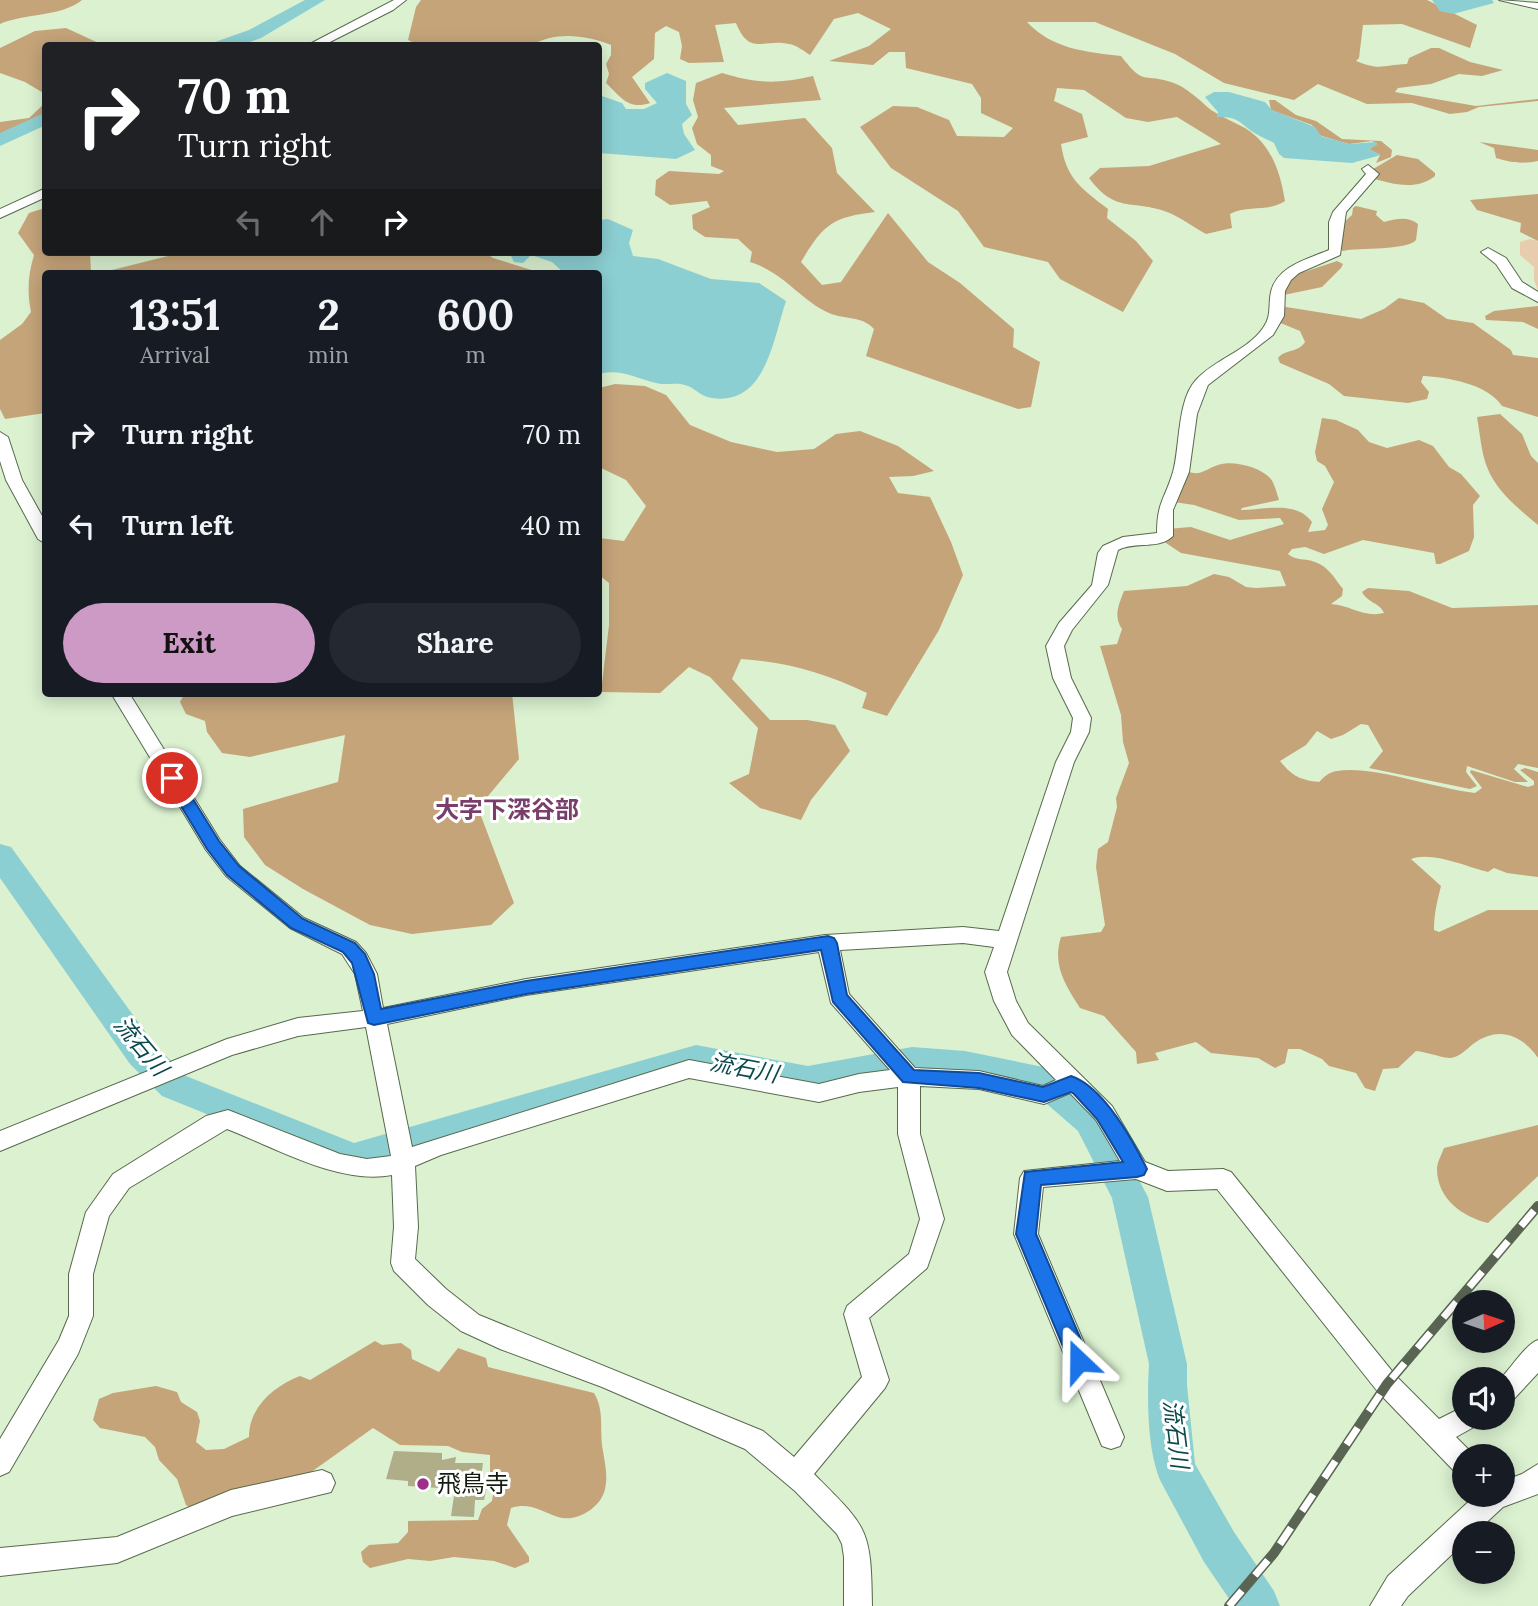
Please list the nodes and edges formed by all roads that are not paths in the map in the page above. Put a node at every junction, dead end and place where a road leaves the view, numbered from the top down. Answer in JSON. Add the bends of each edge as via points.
{"nodes":[{"id":1,"x":401,"y":0,"type":"edge"},
{"id":2,"x":1504,"y":0,"type":"edge"},
{"id":3,"x":1538,"y":6,"type":"edge"},
{"id":4,"x":320,"y":42,"type":"edge"},
{"id":5,"x":1368,"y":169,"type":"dead end"},
{"id":6,"x":42,"y":194,"type":"edge"},
{"id":7,"x":0,"y":214,"type":"edge"},
{"id":8,"x":1488,"y":252,"type":"dead end"},
{"id":9,"x":1538,"y":298,"type":"edge"},
{"id":10,"x":0,"y":437,"type":"edge"},
{"id":11,"x":42,"y":531,"type":"edge"},
{"id":12,"x":122,"y":697,"type":"edge"},
{"id":13,"x":1005,"y":940,"type":"junction"},
{"id":14,"x":828,"y":943,"type":"junction"},
{"id":15,"x":374,"y":1018,"type":"junction"},
{"id":16,"x":902,"y":1068,"type":"junction"},
{"id":17,"x":1071,"y":1083,"type":"junction"},
{"id":18,"x":0,"y":1141,"type":"edge"},
{"id":19,"x":402,"y":1148,"type":"junction"},
{"id":20,"x":1137,"y":1169,"type":"junction"},
{"id":21,"x":1538,"y":1351,"type":"edge"},
{"id":22,"x":1515,"y":1381,"type":"edge"},
{"id":23,"x":1452,"y":1425,"type":"edge"},
{"id":24,"x":1436,"y":1434,"type":"junction"},
{"id":25,"x":1111,"y":1437,"type":"dead end"},
{"id":26,"x":1452,"y":1451,"type":"edge"},
{"id":27,"x":0,"y":1463,"type":"edge"},
{"id":28,"x":796,"y":1475,"type":"junction"},
{"id":29,"x":1538,"y":1477,"type":"edge"},
{"id":30,"x":322,"y":1483,"type":"dead end"},
{"id":31,"x":1515,"y":1489,"type":"edge"},
{"id":32,"x":1484,"y":1507,"type":"edge"},
{"id":33,"x":0,"y":1562,"type":"edge"},
{"id":34,"x":858,"y":1606,"type":"edge"},
{"id":35,"x":1384,"y":1606,"type":"edge"}],
"edges":[{"from":1,"to":4,"type":"street"},
{"from":2,"to":3,"type":"street"},
{"from":5,"to":13,"type":"street","via":[[1373,174],[1337,218],[1335,252],[1285,278],[1278,291],[1277,316],[1268,332],[1201,383],[1189,414],[1181,472],[1165,510],[1165,536],[1109,547],[1099,588],[1064,627],[1055,646],[1062,678],[1082,718],[1080,732],[1065,762]]},
{"from":6,"to":7,"type":"street"},
{"from":8,"to":9,"type":"street","via":[[1501,261],[1517,285]]},
{"from":10,"to":11,"type":"street","via":[[15,480]]},
{"from":12,"to":15,"type":"street","via":[[233,870],[297,923],[349,948],[359,959]]},
{"from":13,"to":14,"type":"street","via":[[963,935]]},
{"from":13,"to":17,"type":"street","via":[[996,972],[1005,1001],[1020,1029]]},
{"from":14,"to":15,"type":"street","via":[[526,987]]},
{"from":14,"to":16,"type":"street","via":[[839,997]]},
{"from":15,"to":18,"type":"street","via":[[298,1027],[227,1048]]},
{"from":15,"to":19,"type":"street"},
{"from":16,"to":17,"type":"street","via":[[1044,1095]]},
{"from":16,"to":19,"type":"street","via":[[819,1093],[689,1069],[436,1147]]},
{"from":16,"to":28,"type":"street","via":[[909,1133],[932,1219],[919,1259],[856,1314],[876,1380]]},
{"from":17,"to":20,"type":"street","via":[[1104,1113]]},
{"from":19,"to":27,"type":"street","via":[[391,1166],[367,1169],[338,1163],[228,1119],[214,1122],[121,1181],[98,1212],[81,1274],[81,1315],[69,1346]]},
{"from":19,"to":28,"type":"street","via":[[403,1264],[437,1297],[470,1323],[509,1341],[754,1440]]},
{"from":20,"to":24,"type":"street","via":[[1167,1181],[1223,1179],[1387,1384]]},
{"from":20,"to":25,"type":"street","via":[[1032,1178],[1026,1234]]},
{"from":21,"to":22,"type":"street"},
{"from":23,"to":24,"type":"street"},
{"from":24,"to":26,"type":"street"},
{"from":28,"to":34,"type":"street","via":[[855,1540]]},
{"from":29,"to":31,"type":"street"},
{"from":30,"to":33,"type":"street","via":[[231,1503],[117,1550]]},
{"from":32,"to":35,"type":"street","via":[[1398,1586]]}]}
